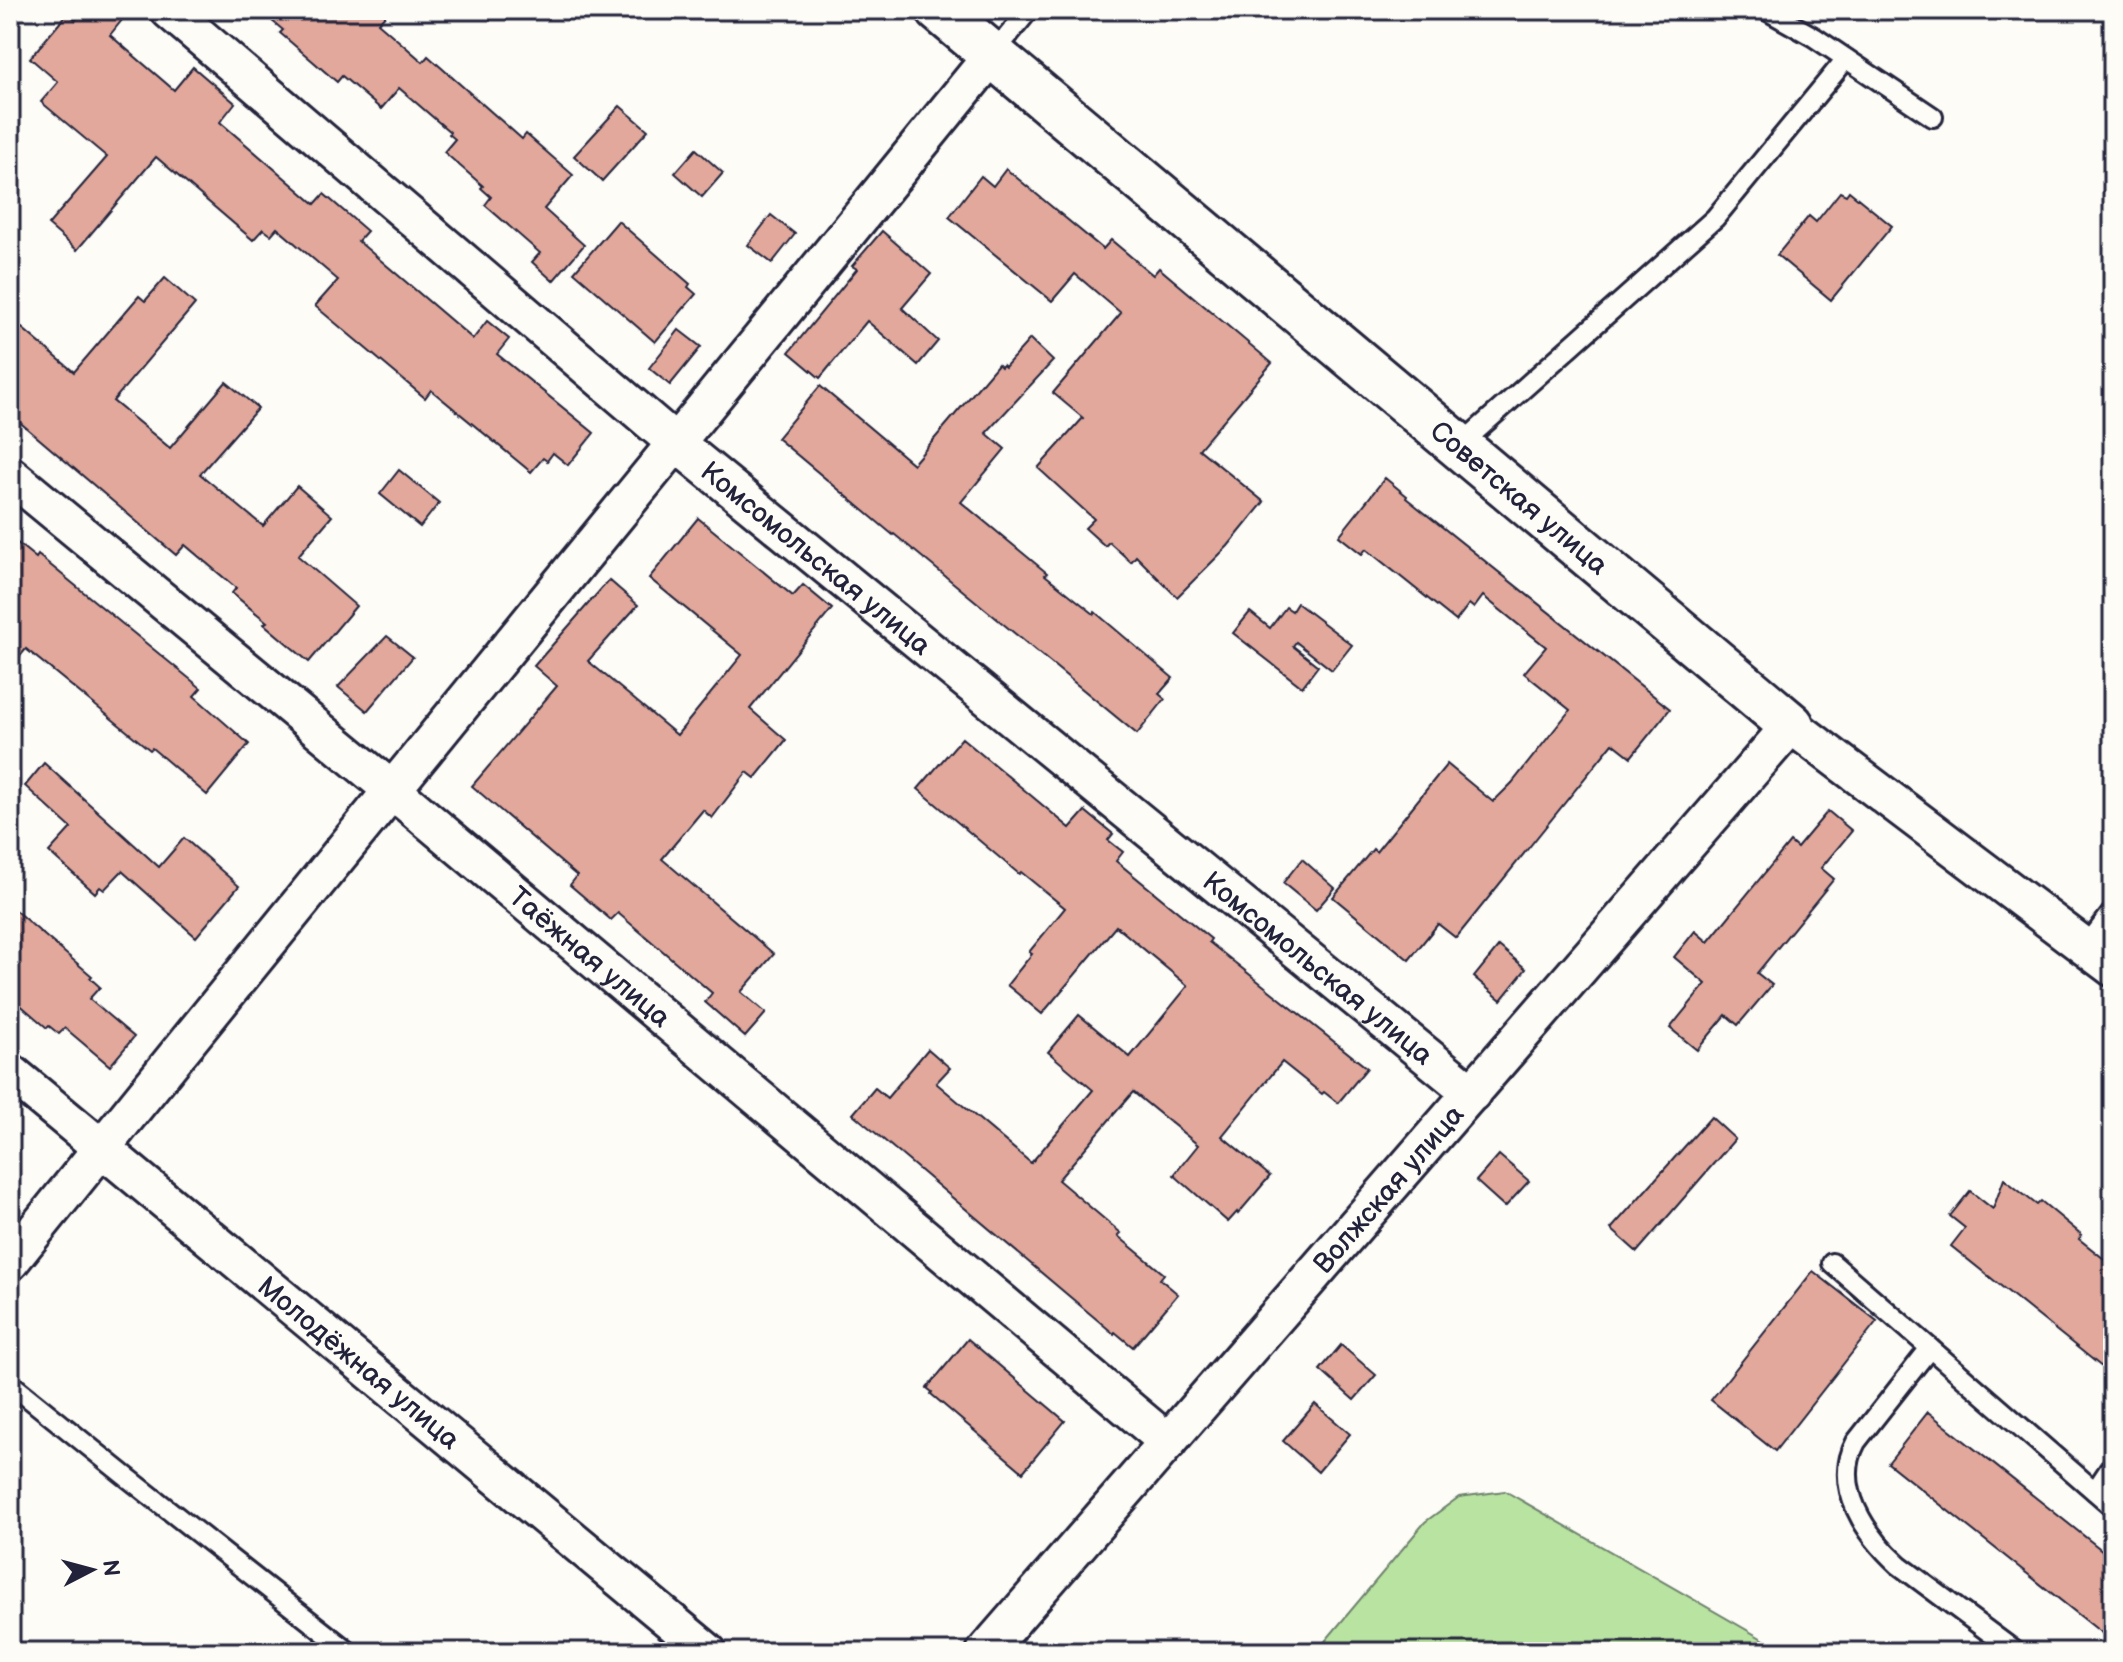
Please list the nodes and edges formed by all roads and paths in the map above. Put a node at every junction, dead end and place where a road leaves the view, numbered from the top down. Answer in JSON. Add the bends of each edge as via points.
{"nodes":[{"id":1,"x":169,"y":10,"type":"edge"},
{"id":2,"x":939,"y":10,"type":"edge"},
{"id":3,"x":1029,"y":10,"type":"edge"},
{"id":4,"x":1766,"y":10,"type":"edge"},
{"id":5,"x":993,"y":54,"type":"junction"},
{"id":6,"x":1846,"y":59,"type":"junction"},
{"id":7,"x":1933,"y":117,"type":"dead end"},
{"id":8,"x":677,"y":444,"type":"junction"},
{"id":9,"x":1459,"y":446,"type":"junction"},
{"id":10,"x":10,"y":475,"type":"edge"},
{"id":11,"x":1791,"y":725,"type":"junction"},
{"id":12,"x":392,"y":790,"type":"junction"},
{"id":13,"x":2113,"y":911,"type":"edge"},
{"id":14,"x":2099,"y":958,"type":"edge"},
{"id":15,"x":10,"y":1072,"type":"edge"},
{"id":16,"x":1472,"y":1093,"type":"junction"},
{"id":17,"x":101,"y":1148,"type":"junction"},
{"id":18,"x":10,"y":1262,"type":"edge"},
{"id":19,"x":1832,"y":1263,"type":"dead end"},
{"id":20,"x":1930,"y":1348,"type":"junction"},
{"id":21,"x":10,"y":1383,"type":"edge"},
{"id":22,"x":1168,"y":1442,"type":"junction"},
{"id":23,"x":2113,"y":1464,"type":"edge"},
{"id":24,"x":2095,"y":1491,"type":"junction"},
{"id":25,"x":2113,"y":1507,"type":"edge"},
{"id":26,"x":349,"y":1652,"type":"edge"},
{"id":27,"x":708,"y":1652,"type":"edge"},
{"id":28,"x":985,"y":1652,"type":"edge"},
{"id":29,"x":2016,"y":1652,"type":"edge"}],
"edges":[{"from":1,"to":8,"type":"street","name":"Комсомольская улица"},
{"from":2,"to":5,"type":"street","name":"Советская улица"},
{"from":3,"to":5,"type":"lane"},
{"from":4,"to":6,"type":"lane"},
{"from":5,"to":8,"type":"street"},
{"from":5,"to":9,"type":"street","name":"Советская улица"},
{"from":6,"to":7,"type":"lane"},
{"from":6,"to":9,"type":"lane","via":[[1715,218]]},
{"from":8,"to":12,"type":"street"},
{"from":8,"to":16,"type":"street","name":"Комсомольская улица"},
{"from":9,"to":11,"type":"street","name":"Советская улица"},
{"from":10,"to":12,"type":"street","name":"Таёжная улица"},
{"from":11,"to":14,"type":"street","name":"Советская улица"},
{"from":11,"to":16,"type":"street","name":"Волжская улица"},
{"from":12,"to":17,"type":"street"},
{"from":12,"to":22,"type":"street","name":"Таёжная улица"},
{"from":13,"to":14,"type":"lane"},
{"from":15,"to":17,"type":"street","name":"Молодёжная улица"},
{"from":16,"to":22,"type":"street","name":"Волжская улица"},
{"from":17,"to":18,"type":"street"},
{"from":17,"to":27,"type":"street","name":"Молодёжная улица"},
{"from":19,"to":20,"type":"lane"},
{"from":20,"to":24,"type":"lane"},
{"from":20,"to":29,"type":"lane","via":[[1856,1442],[1849,1454],[1848,1485],[1861,1521],[1884,1552]]},
{"from":21,"to":26,"type":"lane"},
{"from":22,"to":28,"type":"street","name":"Волжская улица"},
{"from":23,"to":24,"type":"lane"},
{"from":24,"to":25,"type":"lane"}]}
